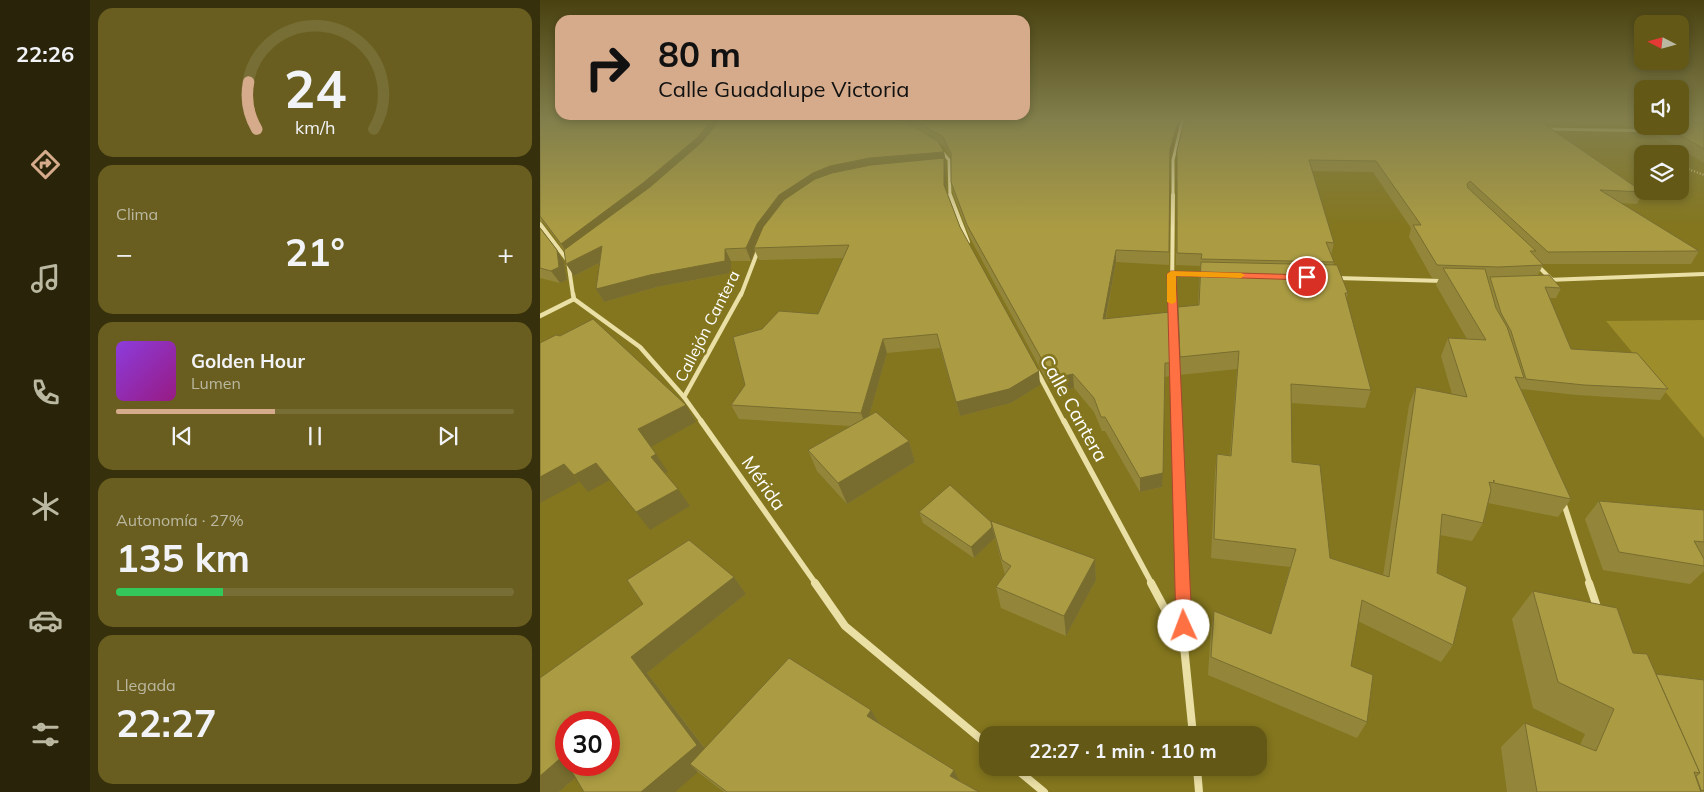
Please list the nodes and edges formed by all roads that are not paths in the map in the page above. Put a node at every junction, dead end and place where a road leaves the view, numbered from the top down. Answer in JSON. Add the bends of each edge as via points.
{"nodes":[{"id":1,"x":946,"y":155,"type":"edge"},
{"id":2,"x":1174,"y":155,"type":"edge"},
{"id":3,"x":950,"y":165,"type":"junction"},
{"id":4,"x":941,"y":166,"type":"edge"},
{"id":5,"x":540,"y":224,"type":"edge"},
{"id":6,"x":762,"y":243,"type":"edge"},
{"id":7,"x":970,"y":246,"type":"edge"},
{"id":8,"x":575,"y":255,"type":"edge"},
{"id":9,"x":568,"y":261,"type":"junction"},
{"id":10,"x":1532,"y":261,"type":"edge"},
{"id":11,"x":1171,"y":274,"type":"junction"},
{"id":12,"x":1704,"y":274,"type":"edge"},
{"id":13,"x":1211,"y":275,"type":"edge"},
{"id":14,"x":1331,"y":278,"type":"edge"},
{"id":15,"x":1543,"y":280,"type":"edge"},
{"id":16,"x":1553,"y":280,"type":"junction"},
{"id":17,"x":1451,"y":281,"type":"edge"},
{"id":18,"x":574,"y":299,"type":"junction"},
{"id":19,"x":540,"y":316,"type":"edge"},
{"id":20,"x":1035,"y":366,"type":"edge"},
{"id":21,"x":684,"y":397,"type":"junction"},
{"id":22,"x":1558,"y":492,"type":"edge"},
{"id":23,"x":1600,"y":618,"type":"edge"},
{"id":24,"x":1184,"y":646,"type":"junction"},
{"id":25,"x":1192,"y":726,"type":"edge"},
{"id":26,"x":979,"y":738,"type":"edge"},
{"id":27,"x":1025,"y":776,"type":"edge"},
{"id":28,"x":1197,"y":776,"type":"edge"},
{"id":29,"x":1044,"y":792,"type":"edge"},
{"id":30,"x":1199,"y":792,"type":"edge"}],
"edges":[{"from":1,"to":3,"type":"street"},
{"from":2,"to":11,"type":"street"},
{"from":3,"to":4,"type":"street"},
{"from":3,"to":7,"type":"street","via":[[950,199]]},
{"from":5,"to":9,"type":"street"},
{"from":6,"to":21,"type":"street","name":"Callejón Cantera","via":[[743,291]]},
{"from":8,"to":9,"type":"street"},
{"from":9,"to":18,"type":"street"},
{"from":10,"to":16,"type":"street"},
{"from":11,"to":13,"type":"street"},
{"from":11,"to":24,"type":"street"},
{"from":12,"to":16,"type":"street"},
{"from":14,"to":17,"type":"street"},
{"from":15,"to":16,"type":"street"},
{"from":18,"to":19,"type":"street"},
{"from":18,"to":21,"type":"street","name":"Mérida","via":[[640,347]]},
{"from":20,"to":24,"type":"street","name":"Calle Cantera"},
{"from":21,"to":26,"type":"street","name":"Mérida","via":[[845,626]]},
{"from":22,"to":23,"type":"street"},
{"from":24,"to":25,"type":"street"},
{"from":27,"to":29,"type":"street"},
{"from":28,"to":30,"type":"street"}]}
